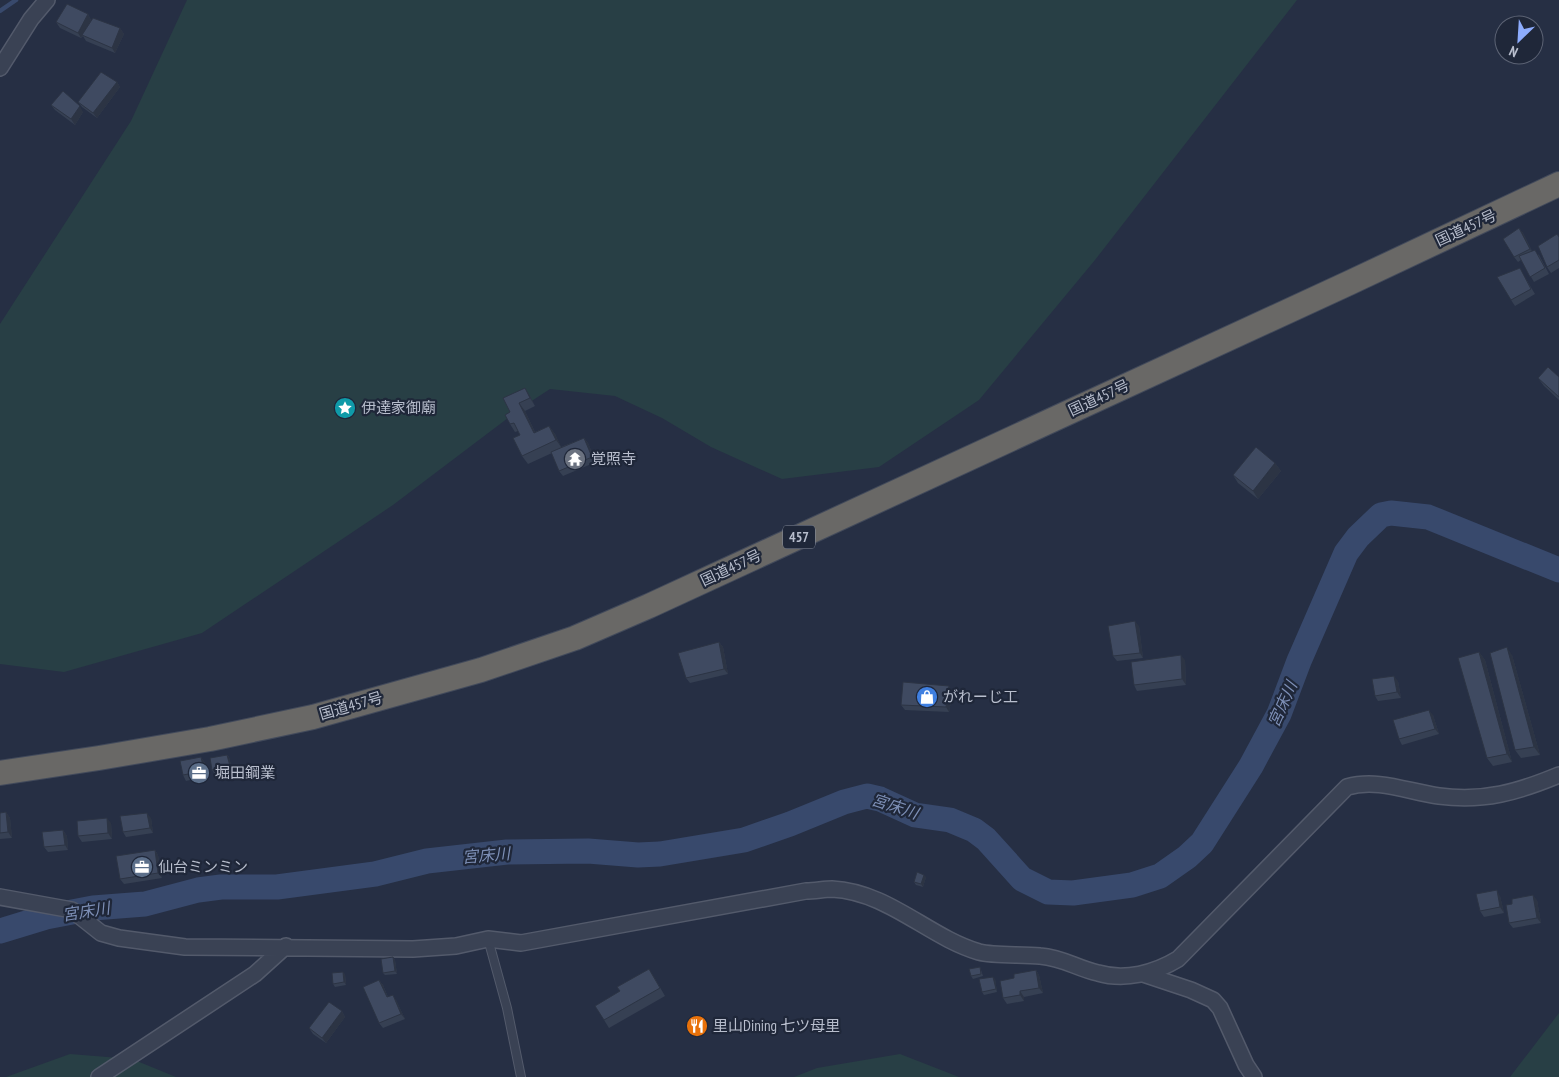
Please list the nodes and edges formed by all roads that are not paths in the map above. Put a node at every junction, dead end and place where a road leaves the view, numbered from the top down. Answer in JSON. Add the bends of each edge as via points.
{"nodes":[{"id":1,"x":47,"y":0,"type":"edge"},
{"id":2,"x":0,"y":68,"type":"edge"},
{"id":3,"x":1559,"y":184,"type":"edge"},
{"id":4,"x":0,"y":772,"type":"edge"},
{"id":5,"x":1559,"y":774,"type":"edge"},
{"id":6,"x":0,"y":897,"type":"edge"},
{"id":7,"x":488,"y":939,"type":"junction"},
{"id":8,"x":286,"y":946,"type":"junction"},
{"id":9,"x":1143,"y":974,"type":"junction"},
{"id":10,"x":99,"y":1077,"type":"edge"},
{"id":11,"x":521,"y":1077,"type":"edge"},
{"id":12,"x":1254,"y":1077,"type":"edge"}],
"edges":[{"from":1,"to":2,"type":"street"},
{"from":3,"to":4,"type":"highway","name":"国道457号","number":"457","via":[[575,638],[481,670],[313,717],[100,758]]},
{"from":5,"to":9,"type":"street","via":[[1522,790],[1478,798],[1439,796],[1383,785],[1348,787],[1189,950],[1165,966]]},
{"from":6,"to":8,"type":"street","via":[[72,910],[101,933],[119,938],[185,947]]},
{"from":7,"to":8,"type":"street","via":[[456,946],[413,949]]},
{"from":7,"to":9,"type":"street","via":[[521,943],[832,889],[882,902],[980,952],[1059,959],[1100,974]]},
{"from":7,"to":11,"type":"lane"},
{"from":8,"to":10,"type":"street","via":[[255,974]]},
{"from":9,"to":12,"type":"street","via":[[1213,1000]]}]}
